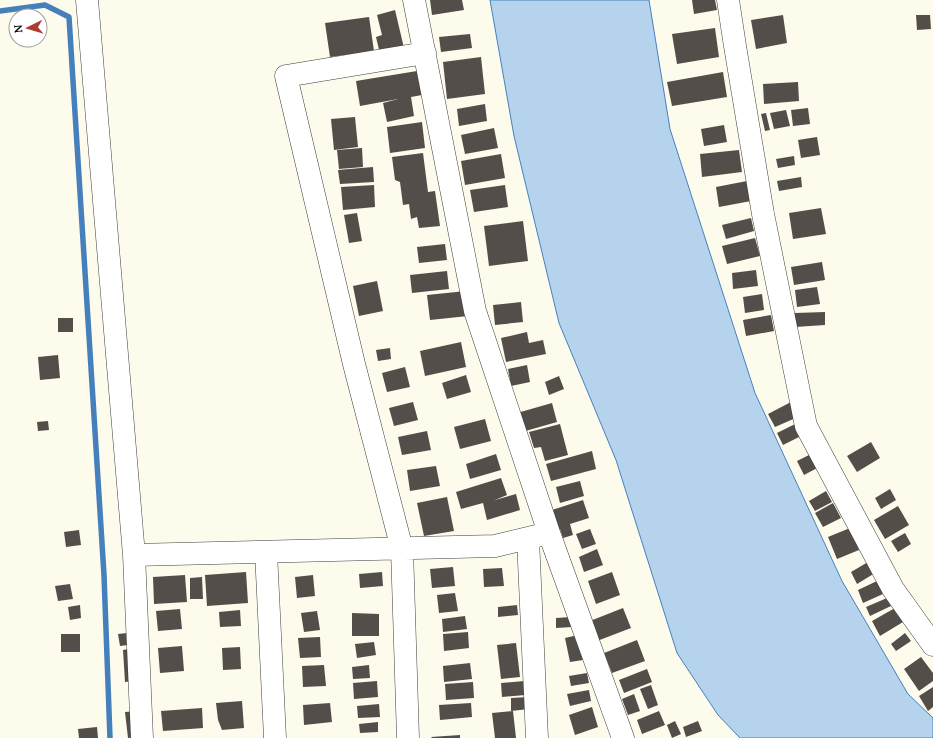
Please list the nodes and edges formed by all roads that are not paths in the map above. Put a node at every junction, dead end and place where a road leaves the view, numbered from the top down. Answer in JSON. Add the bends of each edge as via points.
{"nodes":[{"id":1,"x":87,"y":0,"type":"edge"},
{"id":2,"x":414,"y":0,"type":"edge"},
{"id":3,"x":728,"y":0,"type":"edge"},
{"id":4,"x":425,"y":53,"type":"junction"},
{"id":5,"x":549,"y":533,"type":"junction"},
{"id":6,"x":528,"y":539,"type":"junction"},
{"id":7,"x":402,"y":549,"type":"junction"},
{"id":8,"x":266,"y":552,"type":"junction"},
{"id":9,"x":134,"y":555,"type":"junction"},
{"id":10,"x":933,"y":645,"type":"edge"},
{"id":11,"x":142,"y":738,"type":"edge"},
{"id":12,"x":275,"y":738,"type":"edge"},
{"id":13,"x":408,"y":738,"type":"edge"},
{"id":14,"x":537,"y":738,"type":"edge"},
{"id":15,"x":623,"y":738,"type":"edge"}],
"edges":[{"from":1,"to":9,"type":"street"},
{"from":2,"to":4,"type":"street"},
{"from":3,"to":10,"type":"street","via":[[763,214],[806,426],[893,589]]},
{"from":4,"to":5,"type":"street","via":[[475,311]]},
{"from":4,"to":7,"type":"street","via":[[286,76],[354,364]]},
{"from":5,"to":6,"type":"street"},
{"from":5,"to":15,"type":"street"},
{"from":6,"to":7,"type":"street","via":[[495,546]]},
{"from":6,"to":14,"type":"street"},
{"from":7,"to":8,"type":"street"},
{"from":7,"to":13,"type":"street"},
{"from":8,"to":9,"type":"street"},
{"from":8,"to":12,"type":"street"},
{"from":9,"to":11,"type":"street"}]}
